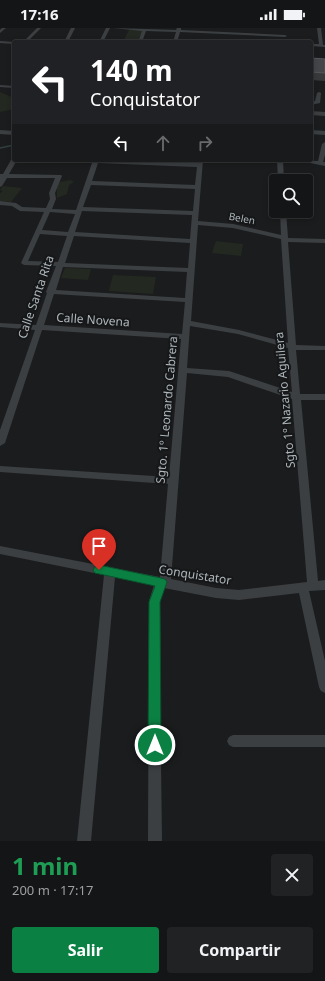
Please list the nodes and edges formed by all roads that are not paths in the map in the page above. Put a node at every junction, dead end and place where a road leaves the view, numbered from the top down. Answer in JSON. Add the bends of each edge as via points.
{"nodes":[{"id":1,"x":4,"y":28,"type":"edge"},
{"id":2,"x":39,"y":28,"type":"edge"},
{"id":3,"x":73,"y":28,"type":"edge"},
{"id":4,"x":108,"y":28,"type":"edge"},
{"id":5,"x":115,"y":28,"type":"edge"},
{"id":6,"x":134,"y":28,"type":"edge"},
{"id":7,"x":320,"y":28,"type":"edge"},
{"id":8,"x":145,"y":29,"type":"junction"},
{"id":9,"x":179,"y":30,"type":"edge"},
{"id":10,"x":0,"y":32,"type":"edge"},
{"id":11,"x":250,"y":34,"type":"junction"},
{"id":12,"x":27,"y":40,"type":"edge"},
{"id":13,"x":67,"y":40,"type":"edge"},
{"id":14,"x":102,"y":40,"type":"edge"},
{"id":15,"x":141,"y":40,"type":"edge"},
{"id":16,"x":176,"y":40,"type":"edge"},
{"id":17,"x":249,"y":40,"type":"edge"},
{"id":18,"x":285,"y":40,"type":"edge"},
{"id":19,"x":0,"y":42,"type":"edge"},
{"id":20,"x":12,"y":43,"type":"edge"},
{"id":21,"x":313,"y":45,"type":"edge"},
{"id":22,"x":323,"y":46,"type":"edge"},
{"id":23,"x":0,"y":86,"type":"edge"},
{"id":24,"x":12,"y":87,"type":"edge"},
{"id":25,"x":313,"y":92,"type":"edge"},
{"id":26,"x":319,"y":93,"type":"junction"},
{"id":27,"x":325,"y":93,"type":"edge"},
{"id":28,"x":313,"y":103,"type":"edge"},
{"id":29,"x":313,"y":113,"type":"edge"},
{"id":30,"x":325,"y":114,"type":"edge"},
{"id":31,"x":0,"y":132,"type":"edge"},
{"id":32,"x":313,"y":132,"type":"edge"},
{"id":33,"x":12,"y":133,"type":"edge"},
{"id":34,"x":325,"y":133,"type":"edge"},
{"id":35,"x":325,"y":144,"type":"edge"},
{"id":36,"x":12,"y":162,"type":"edge"},
{"id":37,"x":95,"y":162,"type":"edge"},
{"id":38,"x":200,"y":162,"type":"edge"},
{"id":39,"x":280,"y":162,"type":"edge"},
{"id":40,"x":322,"y":163,"type":"edge"},
{"id":41,"x":281,"y":174,"type":"edge"},
{"id":42,"x":2,"y":176,"type":"edge"},
{"id":43,"x":88,"y":183,"type":"junction"},
{"id":44,"x":0,"y":185,"type":"edge"},
{"id":45,"x":198,"y":187,"type":"junction"},
{"id":46,"x":0,"y":203,"type":"edge"},
{"id":47,"x":48,"y":210,"type":"junction"},
{"id":48,"x":78,"y":210,"type":"junction"},
{"id":49,"x":195,"y":213,"type":"junction"},
{"id":50,"x":282,"y":218,"type":"edge"},
{"id":51,"x":195,"y":223,"type":"junction"},
{"id":52,"x":38,"y":232,"type":"junction"},
{"id":53,"x":71,"y":234,"type":"junction"},
{"id":54,"x":284,"y":239,"type":"junction"},
{"id":55,"x":193,"y":240,"type":"junction"},
{"id":56,"x":325,"y":241,"type":"edge"},
{"id":57,"x":60,"y":264,"type":"junction"},
{"id":58,"x":191,"y":270,"type":"junction"},
{"id":59,"x":50,"y":292,"type":"junction"},
{"id":60,"x":188,"y":300,"type":"junction"},
{"id":61,"x":186,"y":323,"type":"junction"},
{"id":62,"x":0,"y":325,"type":"edge"},
{"id":63,"x":39,"y":328,"type":"junction"},
{"id":64,"x":185,"y":337,"type":"junction"},
{"id":65,"x":292,"y":347,"type":"junction"},
{"id":66,"x":325,"y":348,"type":"edge"},
{"id":67,"x":182,"y":370,"type":"junction"},
{"id":68,"x":296,"y":397,"type":"junction"},
{"id":69,"x":325,"y":397,"type":"edge"},
{"id":70,"x":0,"y":443,"type":"edge"},
{"id":71,"x":0,"y":470,"type":"edge"},
{"id":72,"x":173,"y":481,"type":"junction"},
{"id":73,"x":0,"y":550,"type":"edge"},
{"id":74,"x":110,"y":572,"type":"junction"},
{"id":75,"x":163,"y":583,"type":"junction"},
{"id":76,"x":325,"y":584,"type":"edge"},
{"id":77,"x":308,"y":587,"type":"junction"},
{"id":78,"x":325,"y":687,"type":"edge"},
{"id":79,"x":233,"y":741,"type":"dead end"},
{"id":80,"x":325,"y":741,"type":"edge"},
{"id":81,"x":84,"y":841,"type":"edge"},
{"id":82,"x":155,"y":841,"type":"edge"}],
"edges":[{"from":1,"to":10,"type":"street"},
{"from":2,"to":12,"type":"street"},
{"from":3,"to":13,"type":"street"},
{"from":4,"to":14,"type":"street"},
{"from":5,"to":6,"type":"street"},
{"from":6,"to":8,"type":"street"},
{"from":7,"to":22,"type":"street"},
{"from":8,"to":9,"type":"street"},
{"from":8,"to":15,"type":"street"},
{"from":9,"to":11,"type":"street","via":[[213,35]]},
{"from":9,"to":16,"type":"street"},
{"from":11,"to":17,"type":"street"},
{"from":11,"to":18,"type":"street","via":[[285,34]]},
{"from":19,"to":20,"type":"street"},
{"from":21,"to":22,"type":"street"},
{"from":23,"to":24,"type":"street"},
{"from":25,"to":26,"type":"street"},
{"from":26,"to":27,"type":"street"},
{"from":26,"to":28,"type":"street","via":[[317,103]]},
{"from":29,"to":30,"type":"street"},
{"from":31,"to":33,"type":"street"},
{"from":32,"to":34,"type":"street"},
{"from":35,"to":40,"type":"street"},
{"from":36,"to":42,"type":"street"},
{"from":37,"to":43,"type":"street","name":"Calle Santa Rita"},
{"from":38,"to":45,"type":"street","name":"Sgto. 1º Leonardo Cabrera"},
{"from":39,"to":41,"type":"street"},
{"from":42,"to":44,"type":"street"},
{"from":42,"to":47,"type":"street","via":[[59,176]]},
{"from":43,"to":45,"type":"street"},
{"from":43,"to":48,"type":"street","name":"Calle Santa Rita"},
{"from":45,"to":49,"type":"street","name":"Sgto. 1º Leonardo Cabrera"},
{"from":46,"to":47,"type":"street","via":[[14,204],[20,209]]},
{"from":47,"to":48,"type":"street"},
{"from":47,"to":52,"type":"street"},
{"from":48,"to":49,"type":"street"},
{"from":48,"to":53,"type":"street","name":"Calle Santa Rita"},
{"from":49,"to":51,"type":"street","name":"Sgto. 1º Leonardo Cabrera"},
{"from":50,"to":54,"type":"street","name":"Sgto 1º Nazario Aguilera"},
{"from":51,"to":54,"type":"street","name":"Belen","via":[[233,226]]},
{"from":51,"to":55,"type":"street","name":"Sgto. 1º Leonardo Cabrera"},
{"from":52,"to":53,"type":"street"},
{"from":52,"to":57,"type":"street","via":[[24,263]]},
{"from":53,"to":55,"type":"street"},
{"from":53,"to":57,"type":"street","name":"Calle Santa Rita"},
{"from":54,"to":56,"type":"street","name":"Belen"},
{"from":54,"to":65,"type":"street","name":"Sgto 1º Nazario Aguilera"},
{"from":55,"to":58,"type":"street","name":"Sgto. 1º Leonardo Cabrera"},
{"from":57,"to":58,"type":"street"},
{"from":57,"to":59,"type":"street","name":"Calle Santa Rita"},
{"from":58,"to":60,"type":"street","name":"Sgto. 1º Leonardo Cabrera"},
{"from":59,"to":60,"type":"street"},
{"from":59,"to":63,"type":"street","name":"Calle Santa Rita"},
{"from":60,"to":61,"type":"street","name":"Sgto. 1º Leonardo Cabrera"},
{"from":61,"to":64,"type":"street","name":"Sgto. 1º Leonardo Cabrera"},
{"from":61,"to":65,"type":"street","via":[[239,332]]},
{"from":62,"to":63,"type":"street","name":"Calle Novena"},
{"from":63,"to":64,"type":"street","name":"Calle Novena"},
{"from":63,"to":70,"type":"street","name":"Calle Santa Rita"},
{"from":64,"to":67,"type":"street","name":"Sgto. 1º Leonardo Cabrera"},
{"from":65,"to":66,"type":"street"},
{"from":65,"to":68,"type":"street","name":"Sgto 1º Nazario Aguilera"},
{"from":67,"to":68,"type":"street","via":[[229,374]]},
{"from":67,"to":72,"type":"street","name":"Sgto. 1º Leonardo Cabrera"},
{"from":68,"to":69,"type":"street"},
{"from":68,"to":77,"type":"street","name":"Sgto 1º Nazario Aguilera"},
{"from":71,"to":72,"type":"street"},
{"from":72,"to":75,"type":"street","name":"Sgto. 1º Leonardo Cabrera"},
{"from":73,"to":74,"type":"street","name":"Conquistator"},
{"from":74,"to":75,"type":"street","name":"Conquistator"},
{"from":74,"to":81,"type":"street"},
{"from":75,"to":77,"type":"street","name":"Conquistator","via":[[239,595]]},
{"from":75,"to":82,"type":"street","name":"Sgto. 1º Leonardo Cabrera","via":[[154,602]]},
{"from":76,"to":77,"type":"street","name":"Conquistator"},
{"from":77,"to":78,"type":"street","name":"Sgto 1º Nazario Aguilera"},
{"from":79,"to":80,"type":"street"}]}
